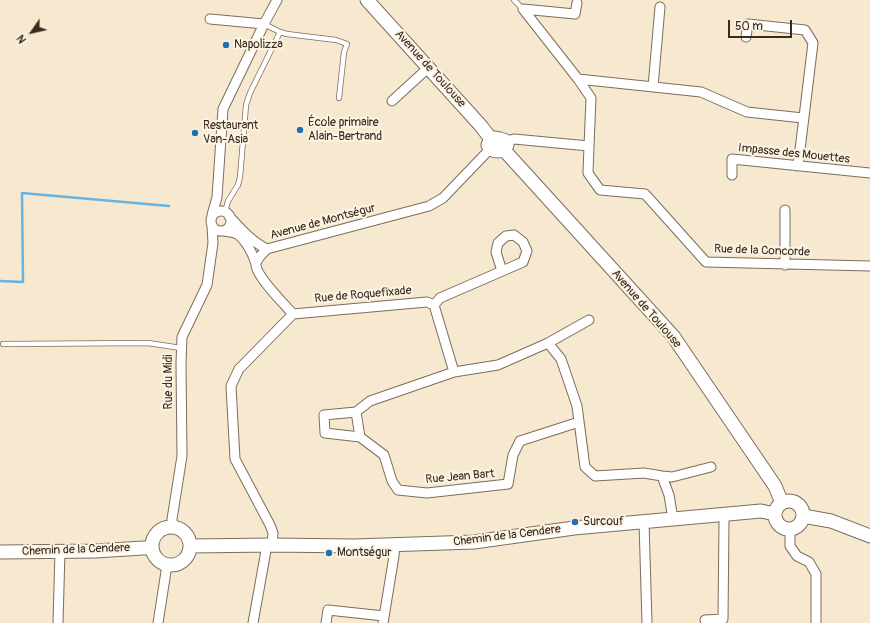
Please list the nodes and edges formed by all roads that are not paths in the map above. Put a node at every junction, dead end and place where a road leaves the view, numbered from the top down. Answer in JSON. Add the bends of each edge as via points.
{"nodes":[{"id":1,"x":278,"y":0,"type":"edge"},
{"id":2,"x":367,"y":0,"type":"edge"},
{"id":3,"x":514,"y":0,"type":"edge"},
{"id":4,"x":577,"y":2,"type":"dead end"},
{"id":5,"x":660,"y":7,"type":"dead end"},
{"id":6,"x":523,"y":9,"type":"junction"},
{"id":7,"x":210,"y":19,"type":"dead end"},
{"id":8,"x":264,"y":24,"type":"junction"},
{"id":9,"x":280,"y":32,"type":"junction"},
{"id":10,"x":746,"y":37,"type":"dead end"},
{"id":11,"x":428,"y":68,"type":"junction"},
{"id":12,"x":578,"y":79,"type":"junction"},
{"id":13,"x":653,"y":87,"type":"junction"},
{"id":14,"x":339,"y":98,"type":"dead end"},
{"id":15,"x":392,"y":101,"type":"dead end"},
{"id":16,"x":803,"y":118,"type":"junction"},
{"id":17,"x":491,"y":144,"type":"junction"},
{"id":18,"x":505,"y":146,"type":"junction"},
{"id":19,"x":589,"y":146,"type":"junction"},
{"id":20,"x":798,"y":166,"type":"junction"},
{"id":21,"x":870,"y":173,"type":"edge"},
{"id":22,"x":732,"y":175,"type":"dead end"},
{"id":23,"x":217,"y":197,"type":"junction"},
{"id":24,"x":785,"y":210,"type":"dead end"},
{"id":25,"x":226,"y":213,"type":"junction"},
{"id":26,"x":212,"y":215,"type":"junction"},
{"id":27,"x":212,"y":226,"type":"junction"},
{"id":28,"x":223,"y":231,"type":"junction"},
{"id":29,"x":213,"y":242,"type":"junction"},
{"id":30,"x":267,"y":249,"type":"junction"},
{"id":31,"x":256,"y":264,"type":"junction"},
{"id":32,"x":785,"y":264,"type":"junction"},
{"id":33,"x":870,"y":266,"type":"edge"},
{"id":34,"x":502,"y":271,"type":"dead end"},
{"id":35,"x":434,"y":305,"type":"junction"},
{"id":36,"x":293,"y":314,"type":"junction"},
{"id":37,"x":589,"y":320,"type":"dead end"},
{"id":38,"x":548,"y":343,"type":"junction"},
{"id":39,"x":3,"y":344,"type":"dead end"},
{"id":40,"x":182,"y":348,"type":"junction"},
{"id":41,"x":454,"y":372,"type":"junction"},
{"id":42,"x":356,"y":412,"type":"junction"},
{"id":43,"x":579,"y":422,"type":"junction"},
{"id":44,"x":360,"y":437,"type":"junction"},
{"id":45,"x":711,"y":467,"type":"dead end"},
{"id":46,"x":662,"y":476,"type":"junction"},
{"id":47,"x":782,"y":503,"type":"junction"},
{"id":48,"x":775,"y":514,"type":"junction"},
{"id":49,"x":724,"y":515,"type":"junction"},
{"id":50,"x":803,"y":516,"type":"junction"},
{"id":51,"x":673,"y":519,"type":"junction"},
{"id":52,"x":644,"y":522,"type":"junction"},
{"id":53,"x":173,"y":528,"type":"junction"},
{"id":54,"x":790,"y":529,"type":"junction"},
{"id":55,"x":870,"y":536,"type":"edge"},
{"id":56,"x":396,"y":544,"type":"junction"},
{"id":57,"x":270,"y":545,"type":"junction"},
{"id":58,"x":190,"y":546,"type":"junction"},
{"id":59,"x":152,"y":548,"type":"junction"},
{"id":60,"x":60,"y":551,"type":"junction"},
{"id":61,"x":0,"y":552,"type":"edge"},
{"id":62,"x":167,"y":565,"type":"junction"},
{"id":63,"x":383,"y":620,"type":"edge"},
{"id":64,"x":705,"y":620,"type":"dead end"},
{"id":65,"x":58,"y":623,"type":"edge"},
{"id":66,"x":158,"y":623,"type":"edge"},
{"id":67,"x":253,"y":623,"type":"edge"},
{"id":68,"x":326,"y":623,"type":"edge"},
{"id":69,"x":647,"y":623,"type":"edge"},
{"id":70,"x":816,"y":623,"type":"edge"}],
"edges":[{"from":1,"to":8,"type":"street","name":"Rue du Midi"},
{"from":2,"to":11,"type":"street","name":"Avenue de Toulouse"},
{"from":3,"to":6,"type":"lane"},
{"from":4,"to":6,"type":"street","via":[[575,14]]},
{"from":5,"to":13,"type":"street"},
{"from":6,"to":12,"type":"street","name":"Rue de la Concorde"},
{"from":7,"to":8,"type":"street"},
{"from":8,"to":9,"type":"lane"},
{"from":8,"to":23,"type":"street","name":"Rue du Midi","via":[[224,109]]},
{"from":9,"to":14,"type":"lane","via":[[347,44]]},
{"from":9,"to":25,"type":"lane","via":[[246,105],[240,177],[238,186],[228,201]]},
{"from":10,"to":16,"type":"street","via":[[748,24],[805,30],[813,43]]},
{"from":11,"to":15,"type":"street"},
{"from":11,"to":17,"type":"street","name":"Avenue de Toulouse","via":[[481,126]]},
{"from":12,"to":13,"type":"street"},
{"from":12,"to":19,"type":"street","name":"Rue de la Concorde","via":[[591,98]]},
{"from":13,"to":16,"type":"street","via":[[701,92],[747,112]]},
{"from":16,"to":20,"type":"street"},
{"from":17,"to":18,"type":"street","via":[[494,151],[500,151]]},
{"from":17,"to":30,"type":"street","name":"Avenue de Montségur","via":[[443,198],[429,206]]},
{"from":18,"to":19,"type":"street","via":[[514,139]]},
{"from":18,"to":47,"type":"street","name":"Avenue de Toulouse","via":[[673,336],[775,486]]},
{"from":19,"to":32,"type":"street","name":"Rue de la Concorde","via":[[588,173],[600,190],[645,194],[706,262]]},
{"from":20,"to":21,"type":"street","name":"Impasse des Mouettes"},
{"from":20,"to":22,"type":"street","name":"Impasse des Mouettes","via":[[732,159]]},
{"from":23,"to":25,"type":"street","name":"Rue du Midi"},
{"from":23,"to":26,"type":"street","name":"Rue du Midi"},
{"from":24,"to":32,"type":"street"},
{"from":25,"to":26,"type":"street","via":[[218,211]]},
{"from":25,"to":28,"type":"street","via":[[230,223]]},
{"from":25,"to":30,"type":"street","name":"Rue du Midi","via":[[251,239]]},
{"from":26,"to":27,"type":"street","name":"Rue du Midi"},
{"from":27,"to":28,"type":"street"},
{"from":27,"to":29,"type":"street","name":"Rue du Midi"},
{"from":28,"to":29,"type":"street"},
{"from":28,"to":31,"type":"street","via":[[236,234],[243,239]]},
{"from":29,"to":40,"type":"street","name":"Rue du Midi","via":[[207,285],[182,337]]},
{"from":30,"to":31,"type":"street","name":"Avenue de Montségur"},
{"from":31,"to":36,"type":"street","via":[[258,272]]},
{"from":32,"to":33,"type":"street","name":"Rue de la Concorde"},
{"from":34,"to":35,"type":"street","via":[[440,298]]},
{"from":35,"to":36,"type":"street","name":"Rue de Roquefixade","via":[[427,302]]},
{"from":35,"to":41,"type":"street"},
{"from":36,"to":57,"type":"street","via":[[239,369],[231,386],[235,459],[270,525],[273,533]]},
{"from":37,"to":38,"type":"street"},
{"from":38,"to":41,"type":"street","via":[[498,365]]},
{"from":38,"to":43,"type":"street","via":[[561,359],[577,406]]},
{"from":39,"to":40,"type":"lane","via":[[148,343]]},
{"from":40,"to":53,"type":"street","name":"Rue du Midi","via":[[182,456],[172,519]]},
{"from":41,"to":42,"type":"street","via":[[370,401]]},
{"from":42,"to":44,"type":"street"},
{"from":42,"to":44,"type":"street","via":[[324,415],[325,434]]},
{"from":43,"to":44,"type":"street","name":"Rue Jean Bart","via":[[520,441],[513,455],[508,484],[427,493],[398,490],[392,481],[384,455]]},
{"from":43,"to":46,"type":"street","via":[[585,467],[596,476],[644,473]]},
{"from":45,"to":46,"type":"street","via":[[672,477]]},
{"from":46,"to":51,"type":"street","via":[[669,495]]},
{"from":47,"to":48,"type":"street","via":[[777,507]]},
{"from":47,"to":50,"type":"street","via":[[796,503],[800,506]]},
{"from":48,"to":49,"type":"street","name":"Chemin de la Cendere","via":[[761,511]]},
{"from":48,"to":54,"type":"street","via":[[779,525]]},
{"from":49,"to":51,"type":"street","name":"Chemin de la Cendere"},
{"from":49,"to":64,"type":"street","via":[[723,619]]},
{"from":50,"to":54,"type":"street","via":[[798,526]]},
{"from":50,"to":55,"type":"street","via":[[831,522]]},
{"from":51,"to":52,"type":"street","name":"Chemin de la Cendere"},
{"from":52,"to":56,"type":"street","name":"Chemin de la Cendere","via":[[574,528],[474,542]]},
{"from":52,"to":69,"type":"street"},
{"from":53,"to":58,"type":"street","via":[[185,534]]},
{"from":53,"to":59,"type":"street","via":[[158,533],[154,537]]},
{"from":54,"to":70,"type":"street","via":[[790,546],[796,556],[809,562],[816,574]]},
{"from":56,"to":57,"type":"street","name":"Chemin de la Cendere"},
{"from":56,"to":63,"type":"street"},
{"from":57,"to":58,"type":"street","name":"Chemin de la Cendere"},
{"from":57,"to":67,"type":"street"},
{"from":58,"to":62,"type":"street","via":[[184,560]]},
{"from":59,"to":60,"type":"street","name":"Chemin de la Cendere"},
{"from":59,"to":62,"type":"street","via":[[154,556]]},
{"from":60,"to":61,"type":"street","name":"Chemin de la Cendere"},
{"from":60,"to":65,"type":"street"},
{"from":62,"to":66,"type":"street"},
{"from":63,"to":68,"type":"street","via":[[328,610]]}]}
